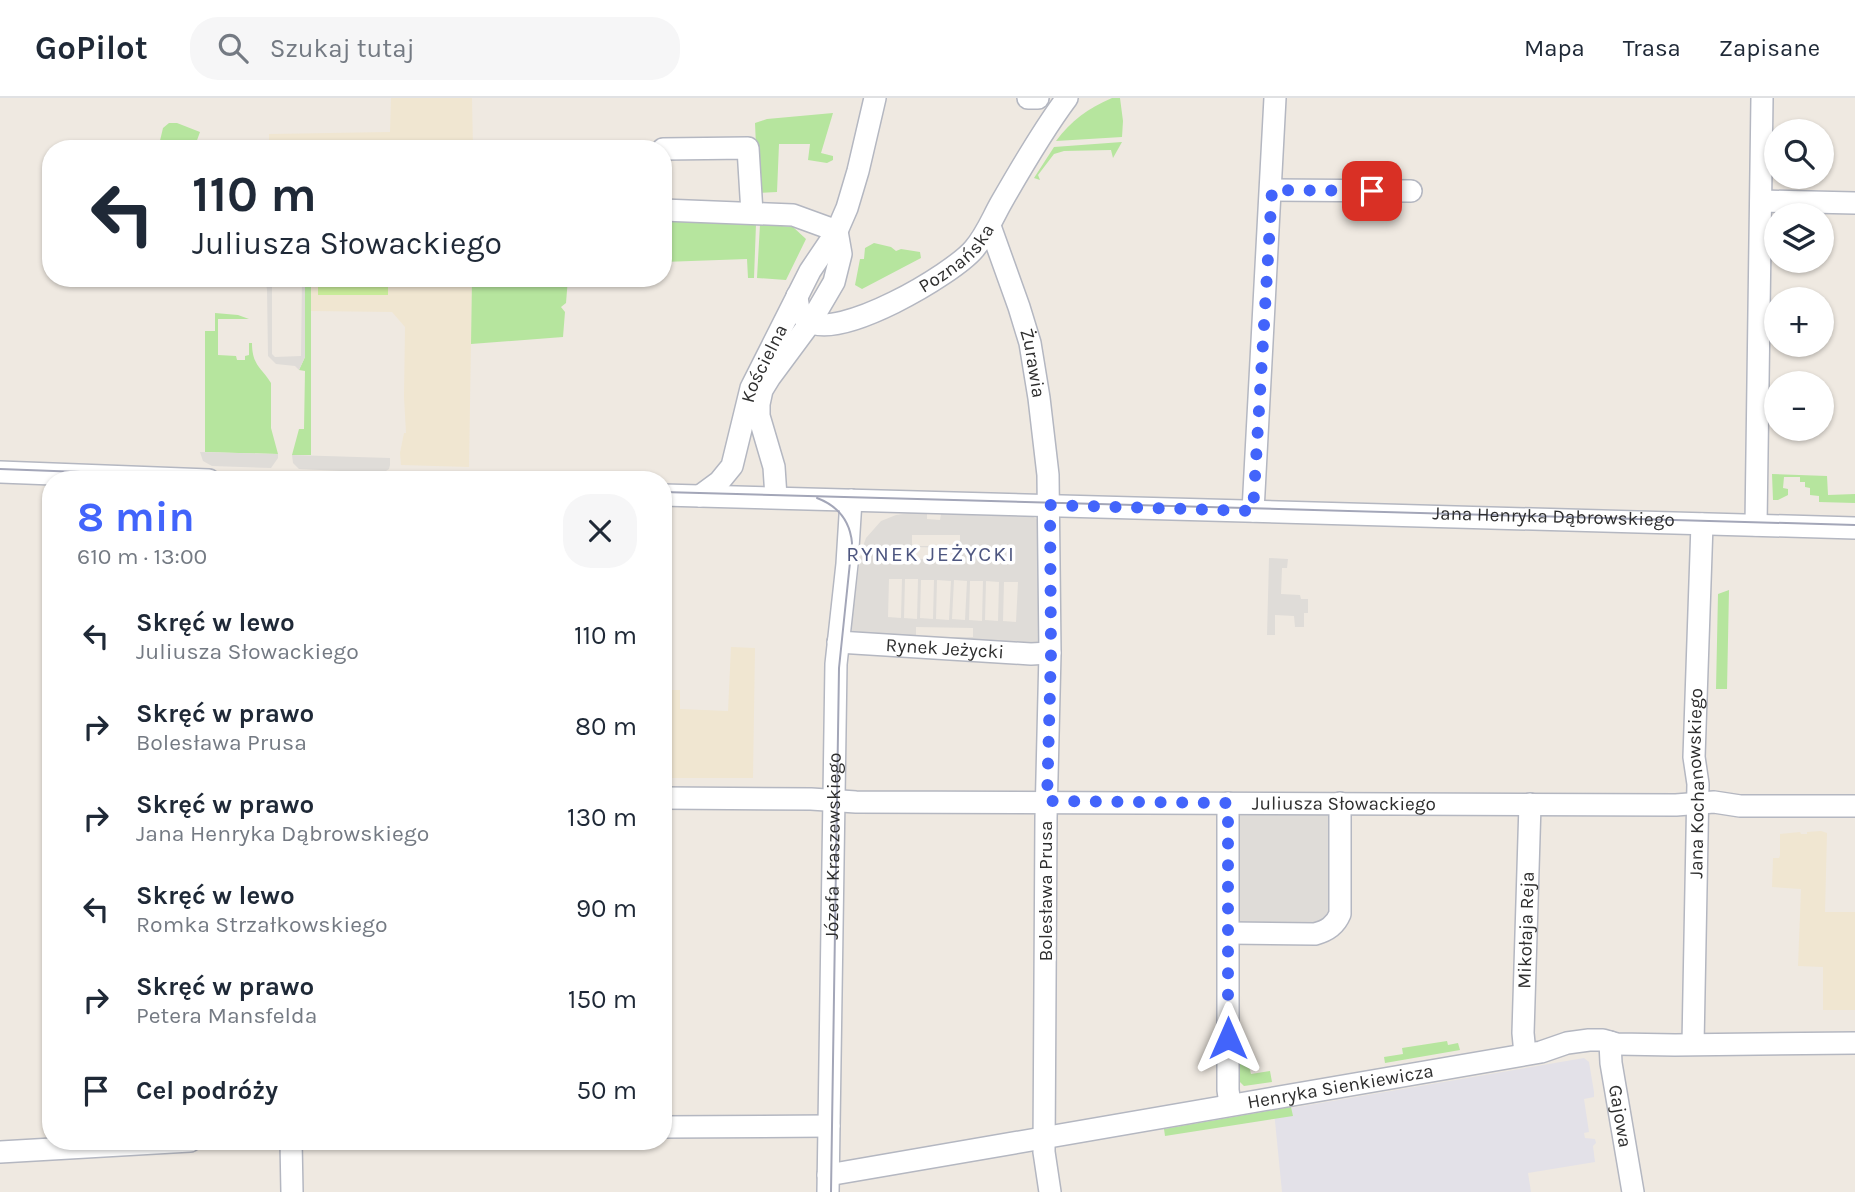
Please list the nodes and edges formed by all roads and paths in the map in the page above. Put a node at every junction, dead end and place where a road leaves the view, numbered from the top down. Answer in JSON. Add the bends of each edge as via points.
{"nodes":[{"id":1,"x":1028,"y":98,"type":"edge"},
{"id":2,"x":1038,"y":98,"type":"edge"},
{"id":3,"x":1067,"y":98,"type":"edge"},
{"id":4,"x":1275,"y":98,"type":"edge"},
{"id":5,"x":1762,"y":98,"type":"edge"},
{"id":6,"x":870,"y":105,"type":"edge"},
{"id":7,"x":672,"y":149,"type":"edge"},
{"id":8,"x":1272,"y":190,"type":"junction"},
{"id":9,"x":1410,"y":191,"type":"dead end"},
{"id":10,"x":1761,"y":201,"type":"junction"},
{"id":11,"x":1855,"y":203,"type":"edge"},
{"id":12,"x":672,"y":211,"type":"edge"},
{"id":13,"x":752,"y":213,"type":"junction"},
{"id":14,"x":990,"y":226,"type":"junction"},
{"id":15,"x":837,"y":231,"type":"junction"},
{"id":16,"x":797,"y":296,"type":"junction"},
{"id":17,"x":810,"y":323,"type":"junction"},
{"id":18,"x":0,"y":472,"type":"edge"},
{"id":19,"x":42,"y":475,"type":"edge"},
{"id":20,"x":672,"y":495,"type":"edge"},
{"id":21,"x":700,"y":496,"type":"junction"},
{"id":22,"x":776,"y":497,"type":"junction"},
{"id":23,"x":851,"y":500,"type":"junction"},
{"id":24,"x":1050,"y":505,"type":"junction"},
{"id":25,"x":1253,"y":511,"type":"junction"},
{"id":26,"x":1702,"y":524,"type":"junction"},
{"id":27,"x":1756,"y":525,"type":"junction"},
{"id":28,"x":1855,"y":528,"type":"edge"},
{"id":29,"x":838,"y":642,"type":"junction"},
{"id":30,"x":1051,"y":653,"type":"junction"},
{"id":31,"x":672,"y":798,"type":"edge"},
{"id":32,"x":833,"y":800,"type":"junction"},
{"id":33,"x":1047,"y":801,"type":"junction"},
{"id":34,"x":1228,"y":803,"type":"junction"},
{"id":35,"x":1340,"y":803,"type":"junction"},
{"id":36,"x":1697,"y":803,"type":"junction"},
{"id":37,"x":1530,"y":804,"type":"junction"},
{"id":38,"x":1855,"y":806,"type":"edge"},
{"id":39,"x":1229,"y":933,"type":"junction"},
{"id":40,"x":1610,"y":1042,"type":"junction"},
{"id":41,"x":1855,"y":1043,"type":"edge"},
{"id":42,"x":1693,"y":1044,"type":"junction"},
{"id":43,"x":1525,"y":1054,"type":"junction"},
{"id":44,"x":1230,"y":1104,"type":"junction"},
{"id":45,"x":828,"y":1126,"type":"junction"},
{"id":46,"x":672,"y":1127,"type":"edge"},
{"id":47,"x":1044,"y":1138,"type":"junction"},
{"id":48,"x":42,"y":1147,"type":"edge"},
{"id":49,"x":291,"y":1150,"type":"edge"},
{"id":50,"x":0,"y":1152,"type":"edge"},
{"id":51,"x":828,"y":1184,"type":"edge"},
{"id":52,"x":292,"y":1192,"type":"edge"},
{"id":53,"x":1050,"y":1192,"type":"edge"},
{"id":54,"x":1633,"y":1192,"type":"edge"}],
"edges":[{"from":1,"to":2,"type":"street"},
{"from":3,"to":14,"type":"street","name":"Poznańska"},
{"from":4,"to":8,"type":"street"},
{"from":5,"to":10,"type":"street"},
{"from":6,"to":15,"type":"street","name":"Kościelna","via":[[858,171]]},
{"from":7,"to":13,"type":"street","via":[[748,148]]},
{"from":8,"to":9,"type":"street"},
{"from":8,"to":25,"type":"street"},
{"from":10,"to":11,"type":"street"},
{"from":10,"to":27,"type":"street"},
{"from":12,"to":13,"type":"street"},
{"from":13,"to":15,"type":"street","via":[[793,215]]},
{"from":14,"to":17,"type":"street","name":"Poznańska","via":[[973,251],[904,298],[852,320]]},
{"from":14,"to":24,"type":"street","name":"Żurawia","via":[[1033,356]]},
{"from":15,"to":16,"type":"street","name":"Kościelna"},
{"from":15,"to":17,"type":"street","name":"Kościelna","via":[[841,254],[834,282]]},
{"from":16,"to":17,"type":"street","via":[[799,312]]},
{"from":16,"to":21,"type":"street","name":"Kościelna","via":[[751,388],[732,466]]},
{"from":17,"to":22,"type":"street","name":"Kościelna","via":[[769,377],[759,404]]},
{"from":18,"to":19,"type":"street"},
{"from":20,"to":21,"type":"street","name":"Jana Henryka Dąbrowskiego"},
{"from":21,"to":22,"type":"street","name":"Jana Henryka Dąbrowskiego"},
{"from":22,"to":23,"type":"street","name":"Jana Henryka Dąbrowskiego"},
{"from":23,"to":24,"type":"street","name":"Jana Henryka Dąbrowskiego"},
{"from":23,"to":29,"type":"street","name":"Józefa Kraszewskiego"},
{"from":24,"to":25,"type":"street","name":"Jana Henryka Dąbrowskiego"},
{"from":24,"to":30,"type":"street","name":"Bolesława Prusa"},
{"from":25,"to":26,"type":"street","name":"Jana Henryka Dąbrowskiego"},
{"from":26,"to":27,"type":"street","name":"Jana Henryka Dąbrowskiego"},
{"from":26,"to":36,"type":"street","name":"Jana Kochanowskiego","via":[[1694,757]]},
{"from":27,"to":28,"type":"street","name":"Jana Henryka Dąbrowskiego"},
{"from":29,"to":30,"type":"street","name":"Rynek Jeżycki"},
{"from":29,"to":32,"type":"street","name":"Józefa Kraszewskiego"},
{"from":30,"to":33,"type":"street","name":"Bolesława Prusa"},
{"from":31,"to":32,"type":"street","name":"Juliusza Słowackiego"},
{"from":32,"to":33,"type":"street","name":"Juliusza Słowackiego"},
{"from":32,"to":45,"type":"street","name":"Józefa Kraszewskiego"},
{"from":33,"to":34,"type":"street","name":"Juliusza Słowackiego"},
{"from":33,"to":47,"type":"street","name":"Bolesława Prusa"},
{"from":34,"to":35,"type":"street","name":"Juliusza Słowackiego"},
{"from":34,"to":39,"type":"street"},
{"from":35,"to":37,"type":"street","name":"Juliusza Słowackiego"},
{"from":35,"to":39,"type":"street","via":[[1337,921],[1315,934]]},
{"from":36,"to":37,"type":"street","name":"Juliusza Słowackiego"},
{"from":36,"to":38,"type":"street","name":"Juliusza Słowackiego"},
{"from":36,"to":42,"type":"street","name":"Jana Kochanowskiego"},
{"from":37,"to":43,"type":"street","name":"Mikołaja Reja"},
{"from":39,"to":44,"type":"street"},
{"from":40,"to":42,"type":"street","name":"Henryka Sienkiewicza"},
{"from":40,"to":43,"type":"street","name":"Henryka Sienkiewicza","via":[[1585,1040]]},
{"from":40,"to":54,"type":"street","name":"Gajowa"},
{"from":41,"to":42,"type":"street","name":"Henryka Sienkiewicza"},
{"from":43,"to":44,"type":"street","name":"Henryka Sienkiewicza"},
{"from":44,"to":47,"type":"street","name":"Henryka Sienkiewicza"},
{"from":45,"to":46,"type":"street"},
{"from":45,"to":51,"type":"street","name":"Józefa Kraszewskiego"},
{"from":47,"to":51,"type":"street","name":"Henryka Sienkiewicza"},
{"from":47,"to":53,"type":"street","name":"Bolesława Prusa"},
{"from":48,"to":50,"type":"street"},
{"from":49,"to":52,"type":"street"}]}
